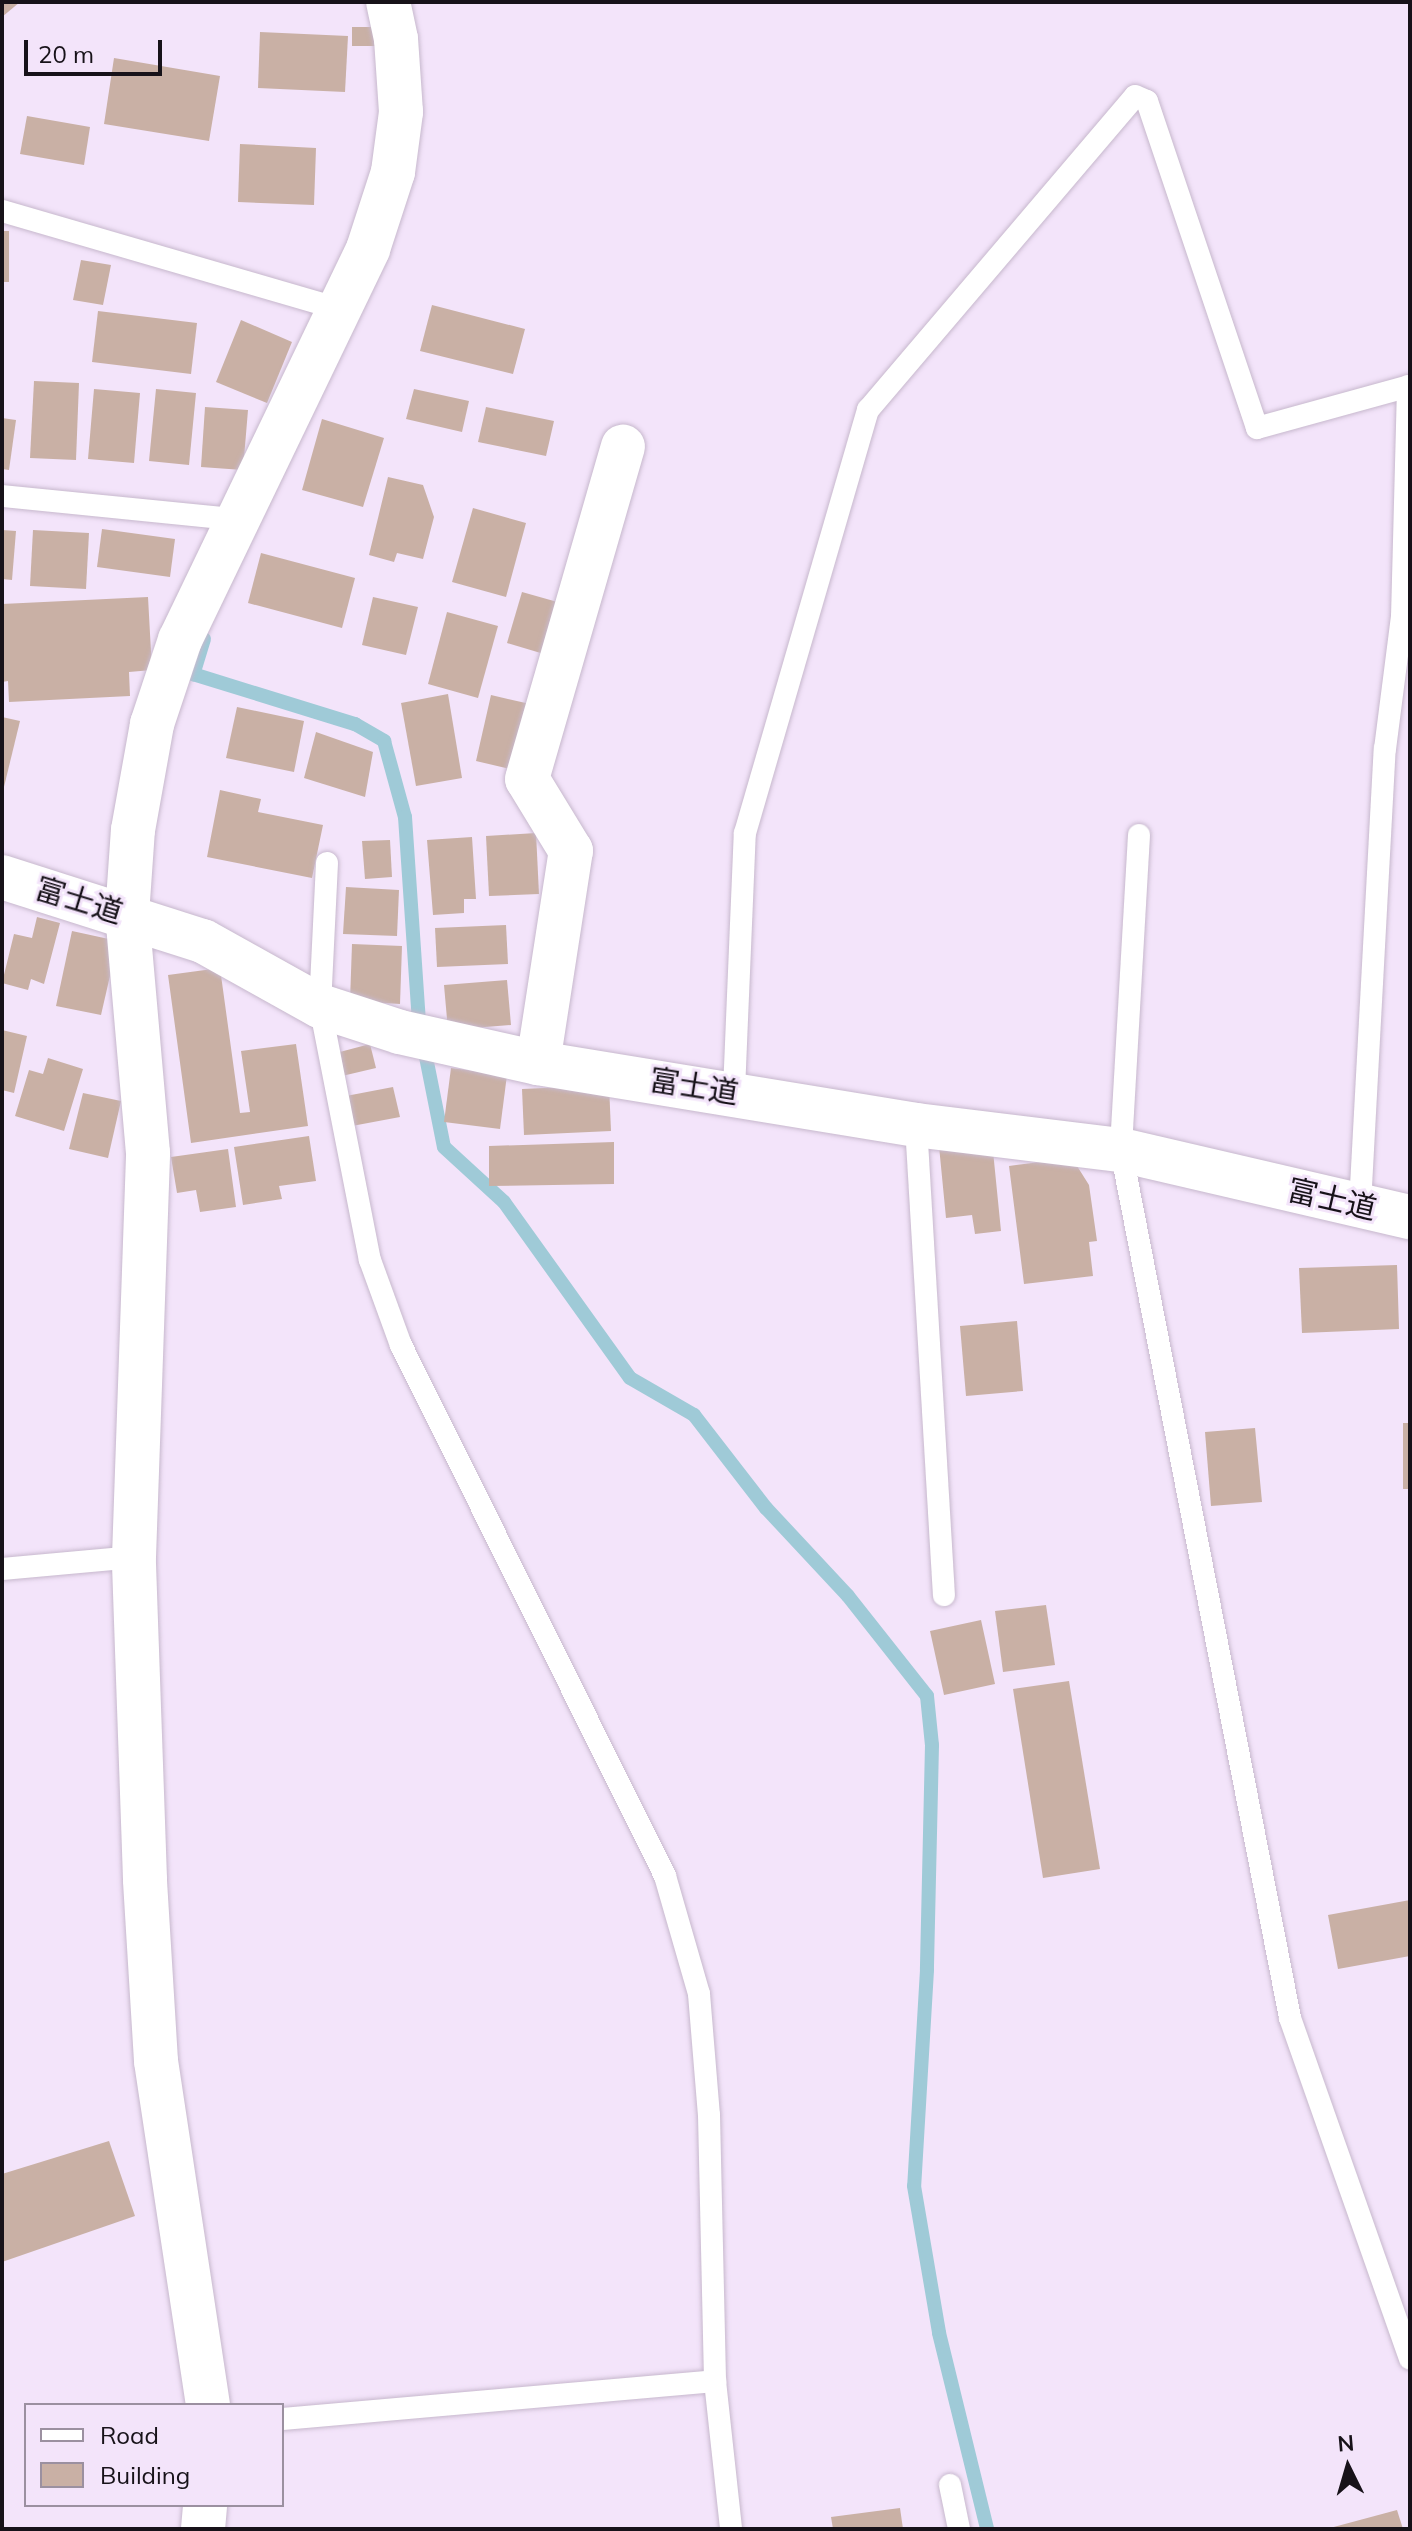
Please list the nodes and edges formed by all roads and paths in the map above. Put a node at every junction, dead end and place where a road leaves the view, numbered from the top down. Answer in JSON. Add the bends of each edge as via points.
{"nodes":[{"id":1,"x":388,"y":2,"type":"edge"},
{"id":2,"x":2,"y":211,"type":"edge"},
{"id":3,"x":335,"y":308,"type":"junction"},
{"id":4,"x":1409,"y":386,"type":"edge"},
{"id":5,"x":623,"y":447,"type":"dead end"},
{"id":6,"x":2,"y":496,"type":"edge"},
{"id":7,"x":234,"y":519,"type":"junction"},
{"id":8,"x":1139,"y":835,"type":"dead end"},
{"id":9,"x":327,"y":863,"type":"dead end"},
{"id":10,"x":2,"y":877,"type":"edge"},
{"id":11,"x":127,"y":915,"type":"junction"},
{"id":12,"x":320,"y":1006,"type":"junction"},
{"id":13,"x":538,"y":1063,"type":"junction"},
{"id":14,"x":734,"y":1091,"type":"junction"},
{"id":15,"x":916,"y":1125,"type":"junction"},
{"id":16,"x":1121,"y":1150,"type":"junction"},
{"id":17,"x":1360,"y":1205,"type":"junction"},
{"id":18,"x":1410,"y":1217,"type":"edge"},
{"id":19,"x":134,"y":1557,"type":"junction"},
{"id":20,"x":2,"y":1569,"type":"edge"},
{"id":21,"x":944,"y":1595,"type":"dead end"},
{"id":22,"x":1410,"y":2359,"type":"edge"},
{"id":23,"x":715,"y":2381,"type":"junction"},
{"id":24,"x":208,"y":2403,"type":"edge"},
{"id":25,"x":284,"y":2419,"type":"edge"},
{"id":26,"x":950,"y":2485,"type":"dead end"},
{"id":27,"x":205,"y":2507,"type":"edge"},
{"id":28,"x":203,"y":2529,"type":"edge"},
{"id":29,"x":731,"y":2529,"type":"edge"},
{"id":30,"x":959,"y":2529,"type":"edge"}],
"edges":[{"from":1,"to":3,"type":"street","via":[[401,112],[393,172],[368,249]]},
{"from":2,"to":3,"type":"lane"},
{"from":3,"to":7,"type":"street"},
{"from":4,"to":14,"type":"lane","via":[[1257,428],[1147,101],[1135,96],[868,410],[745,833]]},
{"from":4,"to":17,"type":"lane","via":[[1402,617],[1385,749]]},
{"from":5,"to":13,"type":"street","via":[[527,779],[571,851]]},
{"from":6,"to":7,"type":"lane"},
{"from":7,"to":11,"type":"street","via":[[180,640],[152,724],[133,830]]},
{"from":8,"to":16,"type":"lane"},
{"from":9,"to":12,"type":"lane"},
{"from":10,"to":11,"type":"street","name":"富士道"},
{"from":11,"to":12,"type":"street","name":"富士道","via":[[203,941]]},
{"from":11,"to":19,"type":"street","via":[[148,1153]]},
{"from":12,"to":13,"type":"street","name":"富士道","via":[[400,1032]]},
{"from":12,"to":23,"type":"lane","via":[[370,1260],[401,1345],[665,1876],[699,1994],[709,2115]]},
{"from":13,"to":14,"type":"street","name":"富士道"},
{"from":14,"to":15,"type":"street","name":"富士道"},
{"from":15,"to":16,"type":"street","name":"富士道"},
{"from":15,"to":21,"type":"lane"},
{"from":16,"to":17,"type":"street","name":"富士道"},
{"from":16,"to":22,"type":"lane","via":[[1290,2018]]},
{"from":17,"to":18,"type":"street","name":"富士道"},
{"from":19,"to":20,"type":"lane"},
{"from":19,"to":24,"type":"street","via":[[156,2061]]},
{"from":23,"to":25,"type":"lane"},
{"from":23,"to":29,"type":"lane"},
{"from":26,"to":30,"type":"lane"},
{"from":27,"to":28,"type":"street"}]}
